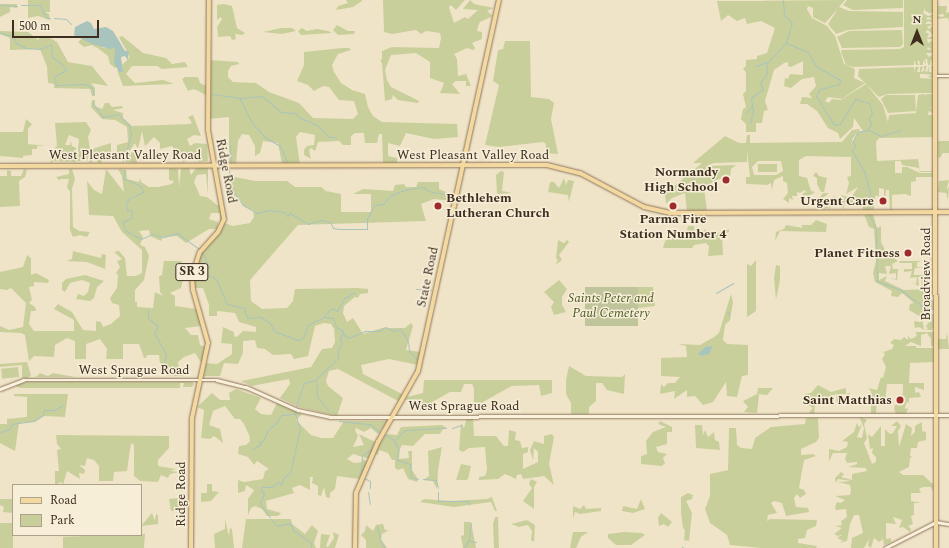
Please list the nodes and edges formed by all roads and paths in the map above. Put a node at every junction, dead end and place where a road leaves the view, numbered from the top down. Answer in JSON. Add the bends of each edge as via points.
{"nodes":[{"id":1,"x":209,"y":0,"type":"edge"},
{"id":2,"x":499,"y":0,"type":"edge"},
{"id":3,"x":935,"y":0,"type":"edge"},
{"id":4,"x":936,"y":76,"type":"junction"},
{"id":5,"x":949,"y":76,"type":"edge"},
{"id":6,"x":216,"y":165,"type":"junction"},
{"id":7,"x":462,"y":165,"type":"junction"},
{"id":8,"x":0,"y":166,"type":"edge"},
{"id":9,"x":936,"y":212,"type":"junction"},
{"id":10,"x":949,"y":212,"type":"edge"},
{"id":11,"x":201,"y":379,"type":"junction"},
{"id":12,"x":0,"y":389,"type":"edge"},
{"id":13,"x":936,"y":415,"type":"junction"},
{"id":14,"x":949,"y":415,"type":"edge"},
{"id":15,"x":393,"y":416,"type":"junction"},
{"id":16,"x":936,"y":522,"type":"junction"},
{"id":17,"x":949,"y":524,"type":"edge"},
{"id":18,"x":191,"y":548,"type":"edge"},
{"id":19,"x":355,"y":548,"type":"edge"},
{"id":20,"x":885,"y":548,"type":"edge"},
{"id":21,"x":936,"y":548,"type":"edge"}],
"edges":[{"from":1,"to":6,"type":"main road","name":"Ridge Road","number":"SR 3","via":[[208,130]]},
{"from":2,"to":7,"type":"main road","name":"State Road"},
{"from":3,"to":4,"type":"main road","name":"Broadview Road"},
{"from":4,"to":5,"type":"street"},
{"from":4,"to":9,"type":"main road","name":"Broadview Road"},
{"from":6,"to":7,"type":"main road","name":"West Pleasant Valley Road"},
{"from":6,"to":8,"type":"main road","name":"West Pleasant Valley Road"},
{"from":6,"to":11,"type":"main road","name":"Ridge Road","number":"SR 3","via":[[224,219],[218,232],[195,260],[192,276],[193,289],[208,343]]},
{"from":7,"to":9,"type":"main road","name":"West Pleasant Valley Road","via":[[547,165],[568,168],[644,207],[670,213]]},
{"from":7,"to":15,"type":"main road","name":"State Road","via":[[418,371]]},
{"from":9,"to":10,"type":"main road","name":"West Pleasant Valley Road"},
{"from":9,"to":13,"type":"main road","name":"Broadview Road"},
{"from":11,"to":12,"type":"street","name":"West Sprague Road","via":[[23,380]]},
{"from":11,"to":15,"type":"street","name":"West Sprague Road","via":[[233,383],[319,416]]},
{"from":11,"to":18,"type":"main road","name":"Ridge Road","number":"SR 3","via":[[192,418]]},
{"from":13,"to":14,"type":"street","name":"West Sprague Road"},
{"from":13,"to":15,"type":"street","name":"West Sprague Road"},
{"from":13,"to":16,"type":"main road","name":"Broadview Road"},
{"from":15,"to":19,"type":"main road","name":"State Road","via":[[378,442],[356,493]]},
{"from":16,"to":17,"type":"street"},
{"from":16,"to":20,"type":"street"},
{"from":16,"to":21,"type":"main road","name":"Broadview Road"}]}
